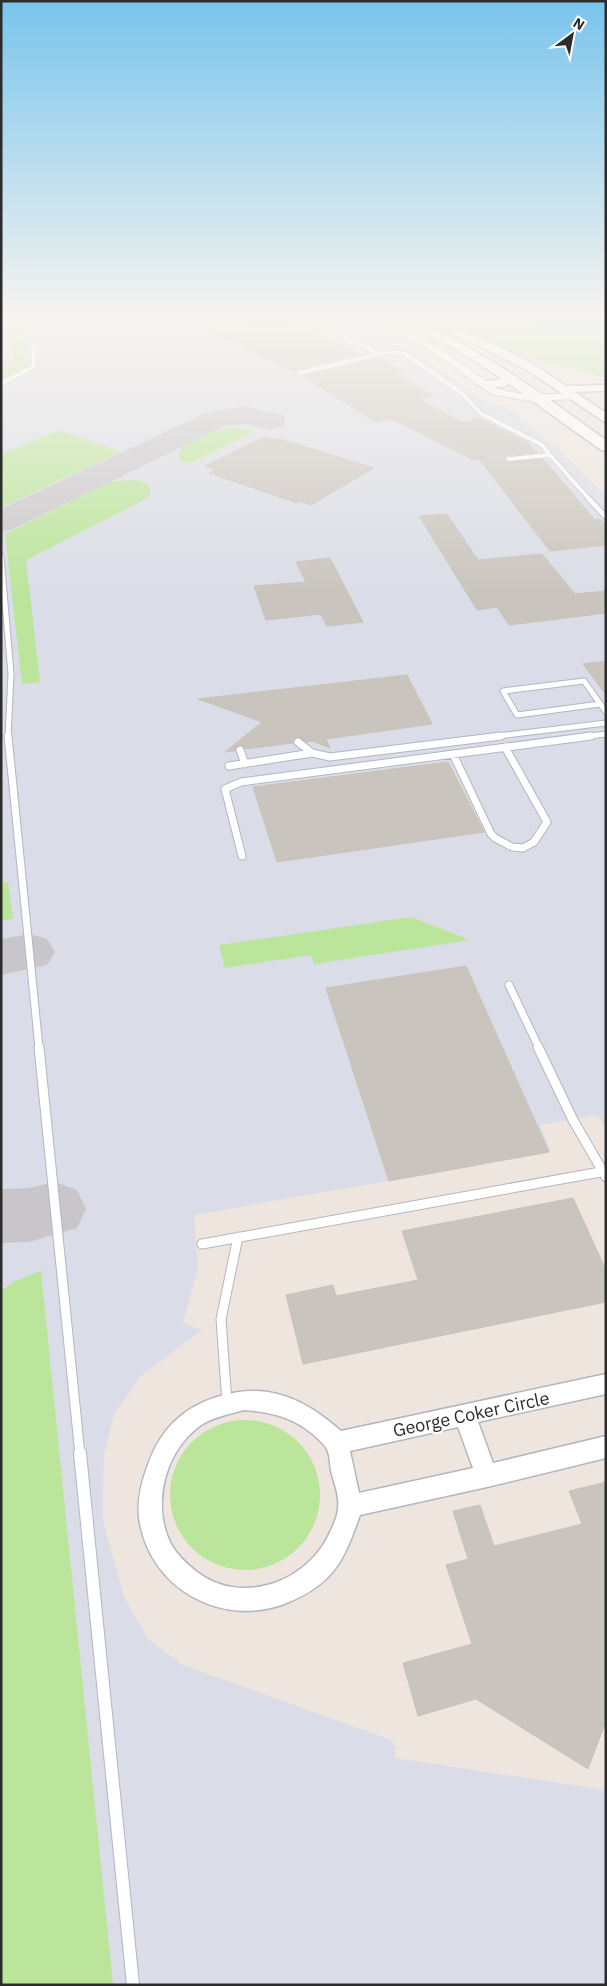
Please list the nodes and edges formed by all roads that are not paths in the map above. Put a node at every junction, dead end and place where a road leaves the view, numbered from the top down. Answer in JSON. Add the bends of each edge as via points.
{"nodes":[{"id":1,"x":478,"y":411,"type":"edge"},
{"id":2,"x":555,"y":411,"type":"edge"},
{"id":3,"x":596,"y":411,"type":"edge"},
{"id":4,"x":606,"y":419,"type":"edge"},
{"id":5,"x":606,"y":447,"type":"edge"},
{"id":6,"x":550,"y":455,"type":"junction"},
{"id":7,"x":509,"y":459,"type":"dead end"},
{"id":8,"x":606,"y":517,"type":"edge"},
{"id":9,"x":1,"y":556,"type":"edge"},
{"id":10,"x":600,"y":704,"type":"junction"},
{"id":11,"x":606,"y":712,"type":"edge"},
{"id":12,"x":606,"y":722,"type":"edge"},
{"id":13,"x":606,"y":734,"type":"edge"},
{"id":14,"x":298,"y":742,"type":"dead end"},
{"id":15,"x":505,"y":747,"type":"junction"},
{"id":16,"x":240,"y":750,"type":"dead end"},
{"id":17,"x":312,"y":753,"type":"junction"},
{"id":18,"x":453,"y":754,"type":"junction"},
{"id":19,"x":245,"y":764,"type":"junction"},
{"id":20,"x":229,"y":766,"type":"dead end"},
{"id":21,"x":242,"y":856,"type":"dead end"},
{"id":22,"x":508,"y":985,"type":"dead end"},
{"id":23,"x":605,"y":1173,"type":"edge"},
{"id":24,"x":238,"y":1237,"type":"junction"},
{"id":25,"x":202,"y":1244,"type":"dead end"},
{"id":26,"x":606,"y":1384,"type":"edge"},
{"id":27,"x":227,"y":1404,"type":"junction"},
{"id":28,"x":465,"y":1416,"type":"junction"},
{"id":29,"x":336,"y":1443,"type":"junction"},
{"id":30,"x":606,"y":1447,"type":"edge"},
{"id":31,"x":487,"y":1476,"type":"junction"},
{"id":32,"x":350,"y":1506,"type":"junction"},
{"id":33,"x":133,"y":1985,"type":"edge"}],
"edges":[{"from":1,"to":6,"type":"lane","via":[[542,445]]},
{"from":2,"to":5,"type":"main road"},
{"from":3,"to":4,"type":"main road"},
{"from":6,"to":7,"type":"lane"},
{"from":6,"to":8,"type":"lane"},
{"from":9,"to":33,"type":"lane","via":[[12,674],[8,738]]},
{"from":10,"to":10,"type":"lane","via":[[584,681],[503,691],[517,715]]},
{"from":10,"to":11,"type":"lane"},
{"from":12,"to":17,"type":"lane","via":[[330,756]]},
{"from":13,"to":15,"type":"lane"},
{"from":14,"to":17,"type":"lane"},
{"from":15,"to":18,"type":"lane"},
{"from":15,"to":18,"type":"lane","via":[[547,822],[529,846],[516,848],[500,842],[491,834]]},
{"from":16,"to":19,"type":"lane"},
{"from":17,"to":19,"type":"lane"},
{"from":18,"to":21,"type":"lane","via":[[230,786],[225,789]]},
{"from":19,"to":20,"type":"lane"},
{"from":22,"to":23,"type":"lane","via":[[573,1120]]},
{"from":23,"to":24,"type":"lane"},
{"from":24,"to":25,"type":"lane"},
{"from":24,"to":27,"type":"lane","via":[[222,1319]]},
{"from":26,"to":28,"type":"street","name":"George Coker Circle"},
{"from":27,"to":29,"type":"street","via":[[244,1400],[272,1402],[294,1409],[317,1424]]},
{"from":27,"to":32,"type":"street","via":[[213,1407],[186,1423],[164,1450],[153,1476],[149,1507],[154,1536],[168,1563],[187,1582],[222,1599],[258,1601],[288,1593],[323,1568],[342,1539]]},
{"from":28,"to":29,"type":"street","name":"George Coker Circle"},
{"from":28,"to":31,"type":"street"},
{"from":29,"to":32,"type":"street"},
{"from":30,"to":31,"type":"street"},
{"from":31,"to":32,"type":"street"}]}
